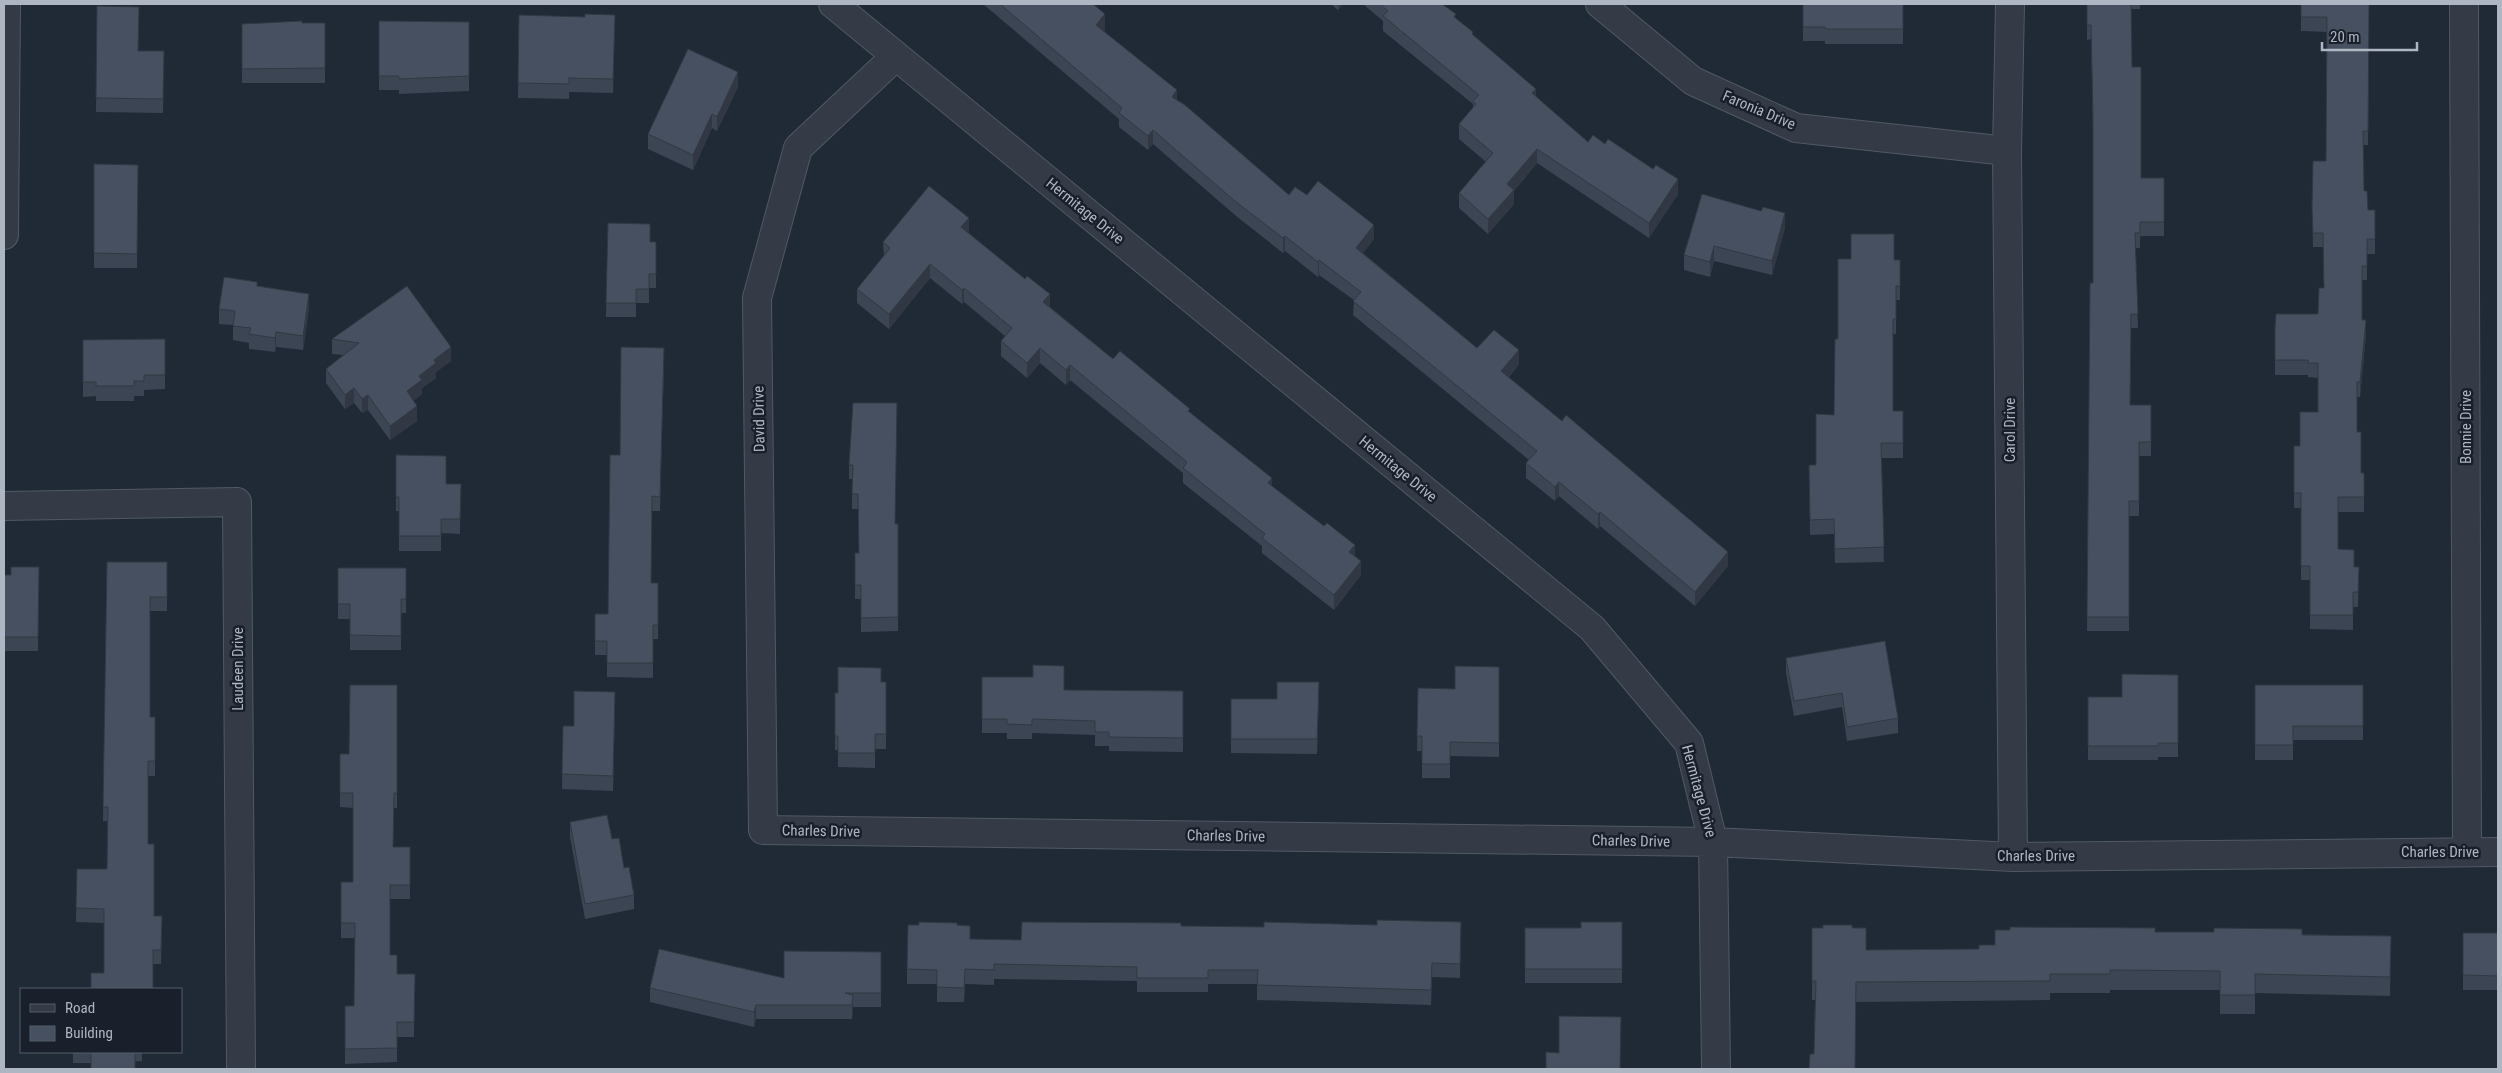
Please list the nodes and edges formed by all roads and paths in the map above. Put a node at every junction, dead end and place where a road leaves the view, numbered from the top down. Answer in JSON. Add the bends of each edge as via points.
{"nodes":[{"id":1,"x":6,"y":4,"type":"edge"},
{"id":2,"x":834,"y":4,"type":"edge"},
{"id":3,"x":1600,"y":4,"type":"edge"},
{"id":4,"x":2010,"y":4,"type":"edge"},
{"id":5,"x":2464,"y":4,"type":"edge"},
{"id":6,"x":896,"y":56,"type":"junction"},
{"id":7,"x":2007,"y":152,"type":"junction"},
{"id":8,"x":4,"y":234,"type":"edge"},
{"id":9,"x":4,"y":506,"type":"edge"},
{"id":10,"x":763,"y":830,"type":"joint"},
{"id":11,"x":1713,"y":842,"type":"junction"},
{"id":12,"x":2467,"y":851,"type":"junction"},
{"id":13,"x":2498,"y":852,"type":"edge"},
{"id":14,"x":2013,"y":857,"type":"junction"},
{"id":15,"x":241,"y":1069,"type":"edge"},
{"id":16,"x":1716,"y":1069,"type":"edge"}],
"edges":[{"from":1,"to":8,"type":"street"},
{"from":2,"to":6,"type":"street","name":"Hermitage Drive"},
{"from":3,"to":7,"type":"street","name":"Faronia Drive","via":[[1693,81],[1796,128]]},
{"from":4,"to":7,"type":"street","name":"Carol Drive"},
{"from":5,"to":12,"type":"street","name":"Bonnie Drive"},
{"from":6,"to":10,"type":"street","name":"David Drive","via":[[798,148],[757,298]]},
{"from":6,"to":11,"type":"street","name":"Hermitage Drive","via":[[1592,628],[1690,743]]},
{"from":7,"to":14,"type":"street","name":"Carol Drive"},
{"from":9,"to":15,"type":"street","name":"Laudeen Drive","via":[[237,502]]},
{"from":10,"to":11,"type":"street","name":"Charles Drive"},
{"from":11,"to":14,"type":"street","name":"Charles Drive"},
{"from":11,"to":16,"type":"street","name":"Hermitage Drive"},
{"from":12,"to":13,"type":"street","name":"Charles Drive"},
{"from":12,"to":14,"type":"street","name":"Charles Drive"}]}
